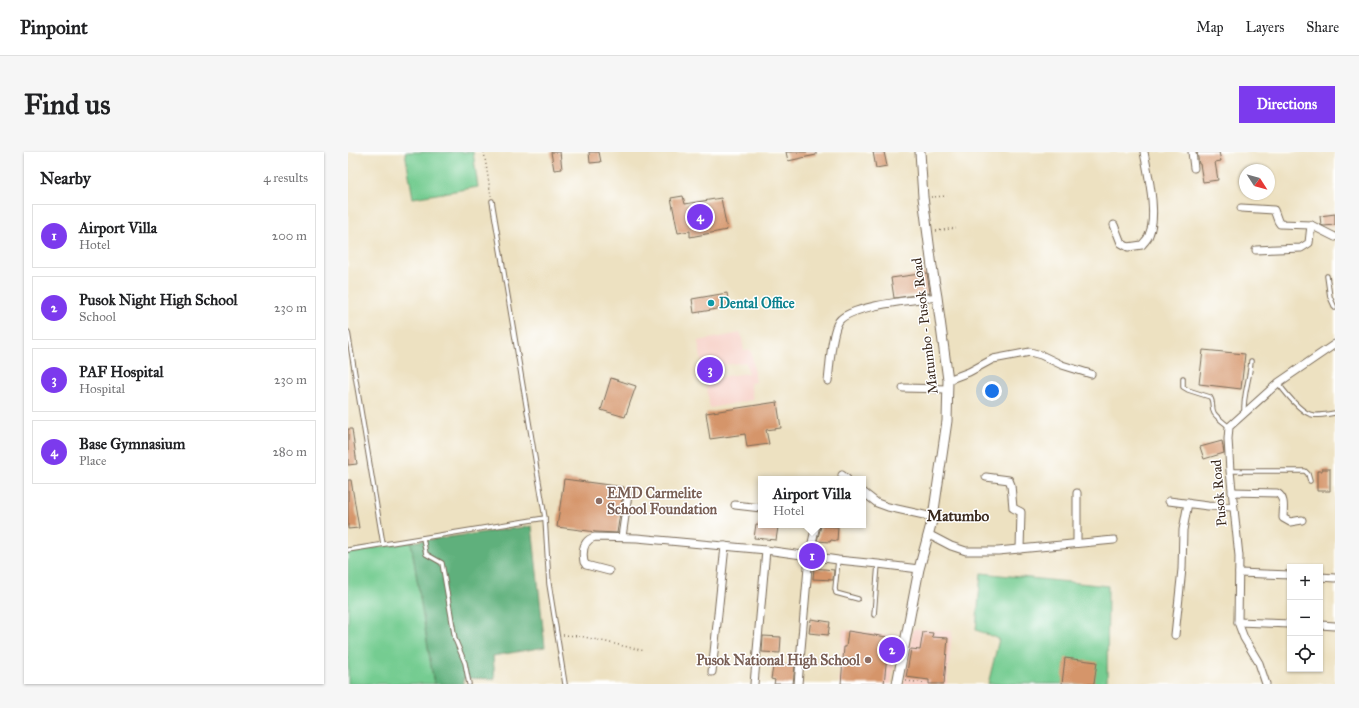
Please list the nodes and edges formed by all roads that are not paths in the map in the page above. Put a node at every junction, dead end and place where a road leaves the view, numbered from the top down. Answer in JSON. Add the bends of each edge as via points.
{"nodes":[{"id":1,"x":920,"y":152,"type":"edge"},
{"id":2,"x":1144,"y":152,"type":"edge"},
{"id":3,"x":1192,"y":152,"type":"edge"},
{"id":4,"x":1194,"y":168,"type":"dead end"},
{"id":5,"x":492,"y":201,"type":"road end"},
{"id":6,"x":1241,"y":208,"type":"dead end"},
{"id":7,"x":1114,"y":225,"type":"dead end"},
{"id":8,"x":1311,"y":225,"type":"junction"},
{"id":9,"x":1335,"y":237,"type":"edge"},
{"id":10,"x":1256,"y":250,"type":"dead end"},
{"id":11,"x":1327,"y":276,"type":"dead end"},
{"id":12,"x":937,"y":297,"type":"junction"},
{"id":13,"x":1335,"y":308,"type":"edge"},
{"id":14,"x":348,"y":332,"type":"edge"},
{"id":15,"x":1335,"y":344,"type":"edge"},
{"id":16,"x":1251,"y":361,"type":"dead end"},
{"id":17,"x":1091,"y":374,"type":"dead end"},
{"id":18,"x":1183,"y":378,"type":"dead end"},
{"id":19,"x":828,"y":381,"type":"dead end"},
{"id":20,"x":1278,"y":383,"type":"junction"},
{"id":21,"x":948,"y":384,"type":"junction"},
{"id":22,"x":902,"y":388,"type":"dead end"},
{"id":23,"x":1244,"y":413,"type":"junction"},
{"id":24,"x":1335,"y":413,"type":"edge"},
{"id":25,"x":1229,"y":427,"type":"junction"},
{"id":26,"x":1230,"y":471,"type":"junction"},
{"id":27,"x":986,"y":477,"type":"dead end"},
{"id":28,"x":1310,"y":481,"type":"dead end"},
{"id":29,"x":1232,"y":492,"type":"junction"},
{"id":30,"x":1077,"y":493,"type":"dead end"},
{"id":31,"x":628,"y":495,"type":"dead end"},
{"id":32,"x":866,"y":495,"type":"edge"},
{"id":33,"x":1169,"y":501,"type":"dead end"},
{"id":34,"x":1188,"y":503,"type":"junction"},
{"id":35,"x":735,"y":505,"type":"dead end"},
{"id":36,"x":1233,"y":507,"type":"junction"},
{"id":37,"x":758,"y":508,"type":"edge"},
{"id":38,"x":933,"y":517,"type":"junction"},
{"id":39,"x":545,"y":518,"type":"junction"},
{"id":40,"x":1302,"y":520,"type":"dead end"},
{"id":41,"x":815,"y":528,"type":"edge"},
{"id":42,"x":928,"y":534,"type":"junction"},
{"id":43,"x":622,"y":537,"type":"junction"},
{"id":44,"x":423,"y":538,"type":"junction"},
{"id":45,"x":1114,"y":540,"type":"dead end"},
{"id":46,"x":1077,"y":543,"type":"junction"},
{"id":47,"x":383,"y":544,"type":"junction"},
{"id":48,"x":725,"y":546,"type":"junction"},
{"id":49,"x":1020,"y":549,"type":"junction"},
{"id":50,"x":348,"y":550,"type":"edge"},
{"id":51,"x":766,"y":550,"type":"junction"},
{"id":52,"x":809,"y":556,"type":"junction"},
{"id":53,"x":838,"y":560,"type":"junction"},
{"id":54,"x":878,"y":564,"type":"junction"},
{"id":55,"x":919,"y":569,"type":"junction"},
{"id":56,"x":609,"y":571,"type":"dead end"},
{"id":57,"x":1239,"y":573,"type":"junction"},
{"id":58,"x":1287,"y":575,"type":"edge"},
{"id":59,"x":1323,"y":577,"type":"edge"},
{"id":60,"x":1335,"y":578,"type":"edge"},
{"id":61,"x":858,"y":599,"type":"dead end"},
{"id":62,"x":874,"y":615,"type":"dead end"},
{"id":63,"x":1238,"y":622,"type":"junction"},
{"id":64,"x":1287,"y":624,"type":"edge"},
{"id":65,"x":1323,"y":625,"type":"edge"},
{"id":66,"x":1335,"y":626,"type":"edge"},
{"id":67,"x":1175,"y":636,"type":"dead end"},
{"id":68,"x":712,"y":672,"type":"dead end"},
{"id":69,"x":469,"y":684,"type":"edge"},
{"id":70,"x":565,"y":684,"type":"edge"},
{"id":71,"x":754,"y":684,"type":"edge"},
{"id":72,"x":798,"y":684,"type":"edge"},
{"id":73,"x":896,"y":684,"type":"edge"},
{"id":74,"x":1266,"y":684,"type":"edge"}],
"edges":[{"from":1,"to":12,"type":"street","name":"Matumbo - Pusok Road","via":[[923,197]]},
{"from":2,"to":7,"type":"street","via":[[1153,211],[1149,236],[1142,245],[1128,246],[1120,243]]},
{"from":3,"to":4,"type":"street"},
{"from":5,"to":39,"type":"lane"},
{"from":6,"to":8,"type":"street","via":[[1274,210],[1280,224]]},
{"from":8,"to":9,"type":"street"},
{"from":8,"to":10,"type":"street","via":[[1309,243],[1306,246]]},
{"from":11,"to":13,"type":"lane","via":[[1330,297]]},
{"from":12,"to":19,"type":"street","via":[[857,310],[844,316],[832,343]]},
{"from":12,"to":21,"type":"street","name":"Matumbo - Pusok Road"},
{"from":14,"to":47,"type":"lane"},
{"from":15,"to":20,"type":"street"},
{"from":16,"to":23,"type":"lane","via":[[1243,400]]},
{"from":17,"to":21,"type":"street","via":[[1030,352],[993,359]]},
{"from":18,"to":25,"type":"lane","via":[[1183,387],[1210,397],[1214,414]]},
{"from":20,"to":23,"type":"street"},
{"from":20,"to":24,"type":"lane","via":[[1284,392],[1312,415]]},
{"from":21,"to":22,"type":"street"},
{"from":21,"to":38,"type":"street","name":"Matumbo - Pusok Road","via":[[947,421]]},
{"from":23,"to":25,"type":"street"},
{"from":25,"to":26,"type":"street","name":"Pusok Road"},
{"from":26,"to":28,"type":"lane","via":[[1305,471]]},
{"from":26,"to":29,"type":"street","name":"Pusok Road"},
{"from":27,"to":49,"type":"street","via":[[1009,480],[1012,485],[1013,508],[1021,512]]},
{"from":29,"to":36,"type":"street","name":"Pusok Road"},
{"from":29,"to":40,"type":"street","via":[[1277,493],[1283,501],[1283,518],[1290,522]]},
{"from":30,"to":46,"type":"street"},
{"from":31,"to":43,"type":"street"},
{"from":32,"to":38,"type":"street","via":[[876,503]]},
{"from":33,"to":34,"type":"street"},
{"from":34,"to":36,"type":"street"},
{"from":34,"to":67,"type":"street","via":[[1183,530]]},
{"from":35,"to":37,"type":"street"},
{"from":36,"to":57,"type":"street","name":"Pusok Road"},
{"from":38,"to":42,"type":"street","name":"Matumbo - Pusok Road"},
{"from":39,"to":44,"type":"lane"},
{"from":39,"to":70,"type":"lane","via":[[549,584]]},
{"from":41,"to":52,"type":"street"},
{"from":42,"to":49,"type":"street","via":[[966,551]]},
{"from":42,"to":55,"type":"street","name":"Matumbo - Pusok Road"},
{"from":43,"to":48,"type":"street"},
{"from":43,"to":56,"type":"street","via":[[595,537],[584,544],[583,558],[586,565]]},
{"from":44,"to":47,"type":"lane"},
{"from":44,"to":69,"type":"lane","via":[[426,554],[442,562],[455,639],[465,663]]},
{"from":45,"to":46,"type":"street"},
{"from":46,"to":49,"type":"street"},
{"from":47,"to":50,"type":"lane"},
{"from":48,"to":51,"type":"street"},
{"from":48,"to":68,"type":"street"},
{"from":51,"to":52,"type":"street"},
{"from":51,"to":71,"type":"street"},
{"from":52,"to":53,"type":"street"},
{"from":52,"to":72,"type":"street"},
{"from":53,"to":54,"type":"street"},
{"from":53,"to":61,"type":"lane","via":[[836,593]]},
{"from":54,"to":55,"type":"street"},
{"from":54,"to":62,"type":"lane"},
{"from":55,"to":73,"type":"street","name":"Matumbo - Pusok Road"},
{"from":57,"to":58,"type":"street"},
{"from":57,"to":63,"type":"street","name":"Pusok Road"},
{"from":59,"to":60,"type":"street"},
{"from":63,"to":64,"type":"street"},
{"from":63,"to":74,"type":"street","name":"Pusok Road","via":[[1244,638],[1259,662]]},
{"from":65,"to":66,"type":"street"}]}
